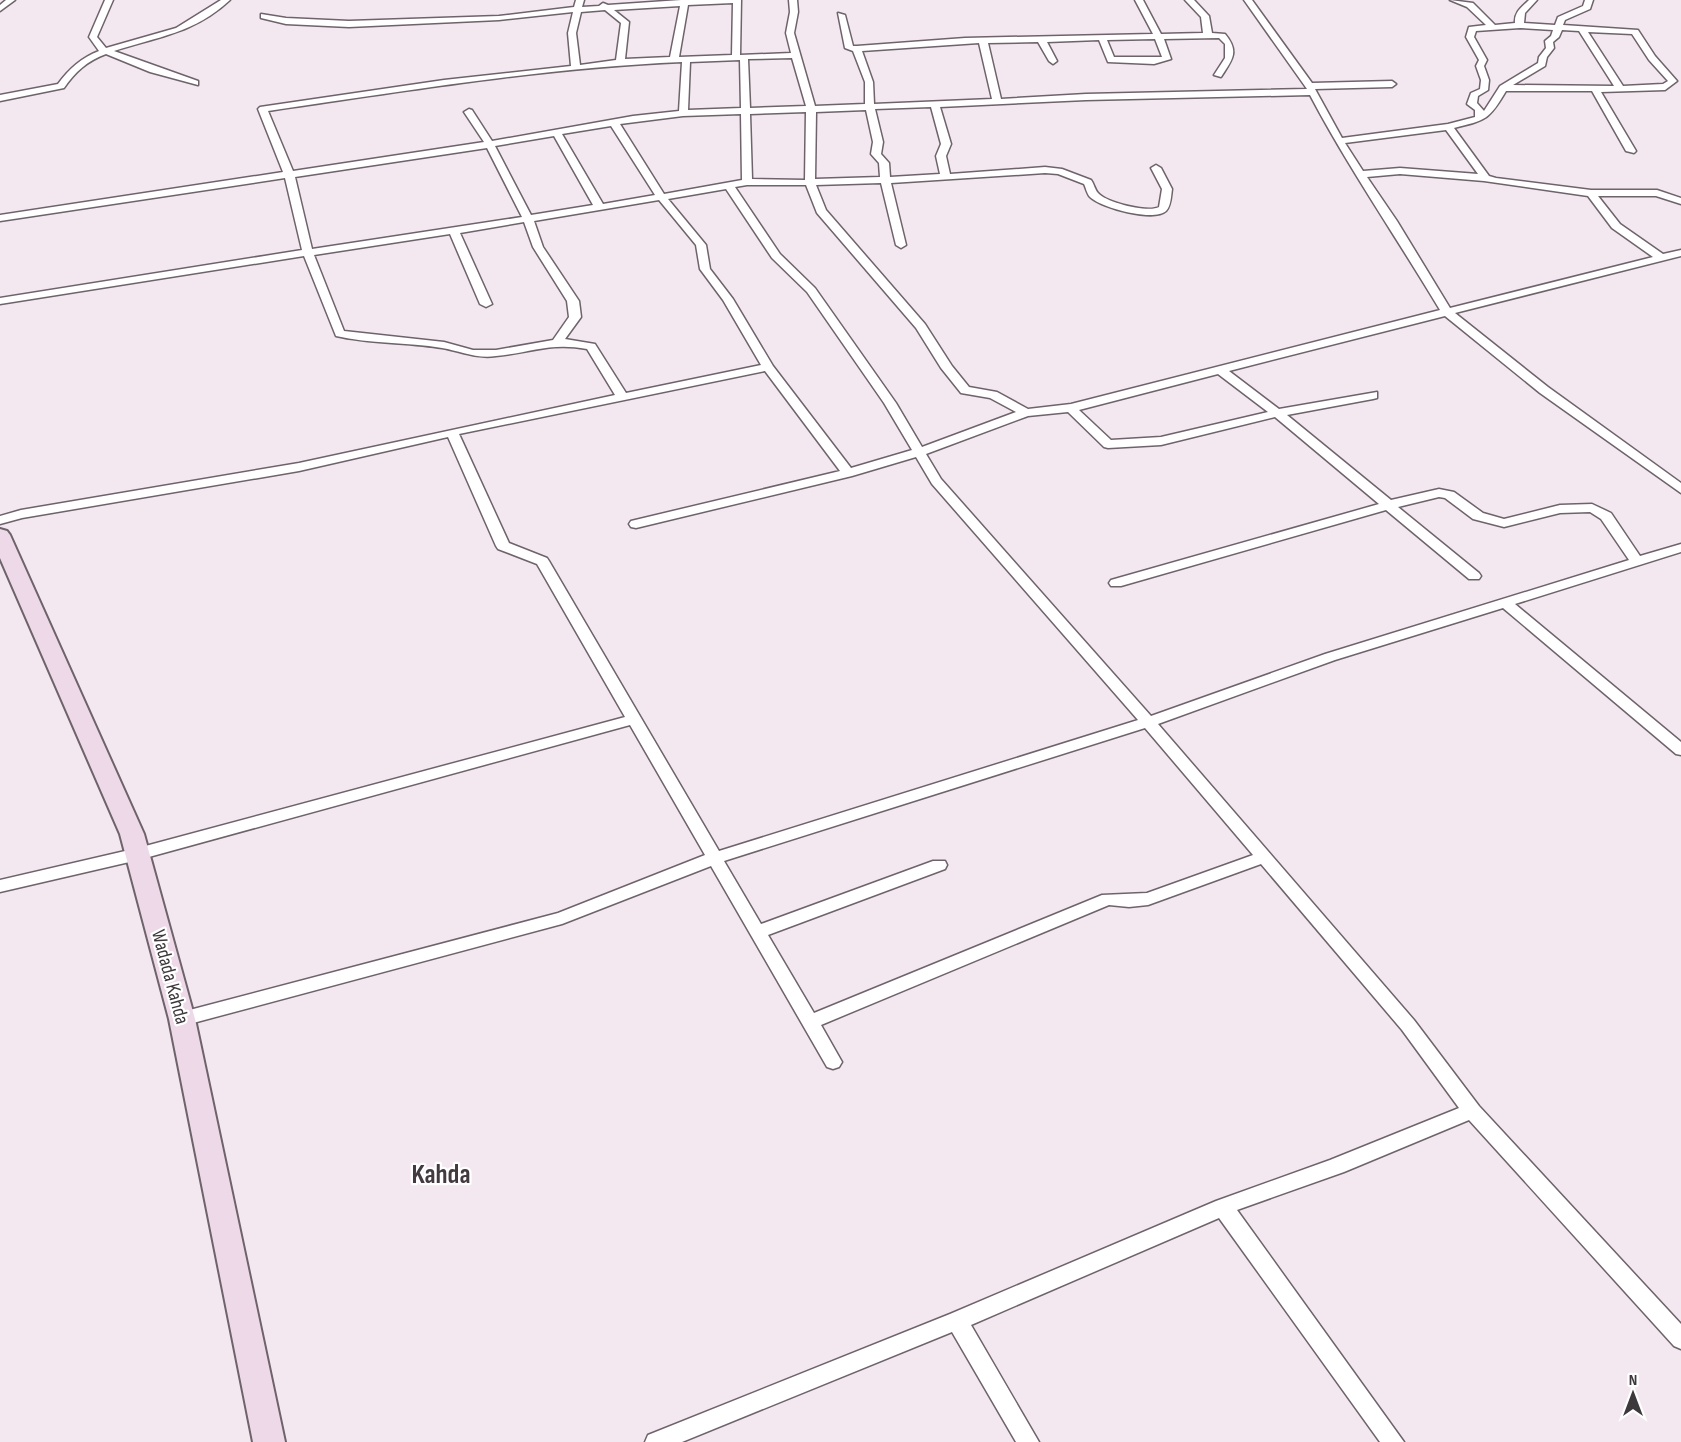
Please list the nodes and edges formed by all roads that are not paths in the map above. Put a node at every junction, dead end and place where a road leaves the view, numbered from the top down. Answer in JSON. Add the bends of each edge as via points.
{"nodes":[{"id":1,"x":11,"y":0,"type":"edge"},
{"id":2,"x":109,"y":0,"type":"edge"},
{"id":3,"x":226,"y":0,"type":"edge"},
{"id":4,"x":591,"y":0,"type":"edge"},
{"id":5,"x":624,"y":0,"type":"edge"},
{"id":6,"x":735,"y":0,"type":"edge"},
{"id":7,"x":793,"y":0,"type":"edge"},
{"id":8,"x":1139,"y":0,"type":"edge"},
{"id":9,"x":1189,"y":0,"type":"edge"},
{"id":10,"x":1248,"y":0,"type":"edge"},
{"id":11,"x":1454,"y":0,"type":"edge"},
{"id":12,"x":1533,"y":0,"type":"edge"},
{"id":13,"x":1590,"y":0,"type":"edge"},
{"id":14,"x":685,"y":2,"type":"edge"},
{"id":15,"x":580,"y":5,"type":"edge"},
{"id":16,"x":608,"y":8,"type":"junction"},
{"id":17,"x":0,"y":9,"type":"edge"},
{"id":18,"x":841,"y":15,"type":"dead end"},
{"id":19,"x":264,"y":16,"type":"dead end"},
{"id":20,"x":1520,"y":25,"type":"junction"},
{"id":21,"x":1492,"y":26,"type":"junction"},
{"id":22,"x":1558,"y":28,"type":"junction"},
{"id":23,"x":1582,"y":29,"type":"junction"},
{"id":24,"x":1208,"y":34,"type":"junction"},
{"id":25,"x":1158,"y":36,"type":"junction"},
{"id":26,"x":1102,"y":37,"type":"junction"},
{"id":27,"x":1041,"y":40,"type":"junction"},
{"id":28,"x":983,"y":41,"type":"junction"},
{"id":29,"x":857,"y":49,"type":"junction"},
{"id":30,"x":103,"y":50,"type":"junction"},
{"id":31,"x":796,"y":55,"type":"junction"},
{"id":32,"x":740,"y":56,"type":"junction"},
{"id":33,"x":674,"y":60,"type":"junction"},
{"id":34,"x":687,"y":60,"type":"junction"},
{"id":35,"x":1053,"y":61,"type":"dead end"},
{"id":36,"x":620,"y":62,"type":"junction"},
{"id":37,"x":576,"y":68,"type":"junction"},
{"id":38,"x":1218,"y":75,"type":"dead end"},
{"id":39,"x":195,"y":83,"type":"dead end"},
{"id":40,"x":1392,"y":84,"type":"dead end"},
{"id":41,"x":1594,"y":87,"type":"junction"},
{"id":42,"x":1503,"y":88,"type":"junction"},
{"id":43,"x":1311,"y":89,"type":"junction"},
{"id":44,"x":1620,"y":89,"type":"junction"},
{"id":45,"x":0,"y":98,"type":"edge"},
{"id":46,"x":997,"y":102,"type":"junction"},
{"id":47,"x":935,"y":104,"type":"junction"},
{"id":48,"x":870,"y":106,"type":"junction"},
{"id":49,"x":811,"y":109,"type":"junction"},
{"id":50,"x":469,"y":112,"type":"dead end"},
{"id":51,"x":746,"y":112,"type":"junction"},
{"id":52,"x":683,"y":113,"type":"junction"},
{"id":53,"x":1480,"y":119,"type":"junction"},
{"id":54,"x":615,"y":124,"type":"junction"},
{"id":55,"x":1448,"y":126,"type":"junction"},
{"id":56,"x":557,"y":133,"type":"junction"},
{"id":57,"x":1339,"y":141,"type":"junction"},
{"id":58,"x":490,"y":145,"type":"junction"},
{"id":59,"x":1631,"y":151,"type":"dead end"},
{"id":60,"x":1156,"y":168,"type":"dead end"},
{"id":61,"x":289,"y":174,"type":"junction"},
{"id":62,"x":1361,"y":174,"type":"junction"},
{"id":63,"x":946,"y":177,"type":"junction"},
{"id":64,"x":1486,"y":178,"type":"junction"},
{"id":65,"x":747,"y":182,"type":"junction"},
{"id":66,"x":884,"y":182,"type":"junction"},
{"id":67,"x":810,"y":184,"type":"junction"},
{"id":68,"x":729,"y":186,"type":"junction"},
{"id":69,"x":1591,"y":193,"type":"junction"},
{"id":70,"x":662,"y":198,"type":"junction"},
{"id":71,"x":1681,"y":201,"type":"edge"},
{"id":72,"x":600,"y":208,"type":"junction"},
{"id":73,"x":0,"y":218,"type":"edge"},
{"id":74,"x":528,"y":219,"type":"junction"},
{"id":75,"x":454,"y":231,"type":"junction"},
{"id":76,"x":901,"y":245,"type":"dead end"},
{"id":77,"x":1681,"y":253,"type":"edge"},
{"id":78,"x":308,"y":254,"type":"junction"},
{"id":79,"x":1661,"y":258,"type":"junction"},
{"id":80,"x":0,"y":301,"type":"edge"},
{"id":81,"x":486,"y":304,"type":"dead end"},
{"id":82,"x":1447,"y":312,"type":"junction"},
{"id":83,"x":556,"y":343,"type":"junction"},
{"id":84,"x":768,"y":367,"type":"junction"},
{"id":85,"x":1222,"y":371,"type":"junction"},
{"id":86,"x":1373,"y":395,"type":"dead end"},
{"id":87,"x":623,"y":398,"type":"junction"},
{"id":88,"x":1071,"y":408,"type":"junction"},
{"id":89,"x":1026,"y":413,"type":"junction"},
{"id":90,"x":1277,"y":413,"type":"junction"},
{"id":91,"x":452,"y":432,"type":"junction"},
{"id":92,"x":920,"y":452,"type":"junction"},
{"id":93,"x":848,"y":473,"type":"junction"},
{"id":94,"x":1681,"y":489,"type":"edge"},
{"id":95,"x":1388,"y":505,"type":"junction"},
{"id":96,"x":0,"y":520,"type":"edge"},
{"id":97,"x":636,"y":524,"type":"dead end"},
{"id":98,"x":1681,"y":548,"type":"edge"},
{"id":99,"x":3,"y":549,"type":"edge"},
{"id":100,"x":1636,"y":561,"type":"junction"},
{"id":101,"x":1474,"y":576,"type":"dead end"},
{"id":102,"x":1116,"y":583,"type":"dead end"},
{"id":103,"x":1504,"y":602,"type":"junction"},
{"id":104,"x":634,"y":719,"type":"junction"},
{"id":105,"x":1148,"y":722,"type":"junction"},
{"id":106,"x":1681,"y":750,"type":"edge"},
{"id":107,"x":138,"y":854,"type":"junction"},
{"id":108,"x":1263,"y":857,"type":"junction"},
{"id":109,"x":714,"y":858,"type":"junction"},
{"id":110,"x":939,"y":865,"type":"dead end"},
{"id":111,"x":0,"y":886,"type":"edge"},
{"id":112,"x":757,"y":932,"type":"junction"},
{"id":113,"x":182,"y":1019,"type":"junction"},
{"id":114,"x":809,"y":1022,"type":"junction"},
{"id":115,"x":833,"y":1062,"type":"dead end"},
{"id":116,"x":1472,"y":1111,"type":"junction"},
{"id":117,"x":1223,"y":1207,"type":"junction"},
{"id":118,"x":957,"y":1321,"type":"junction"},
{"id":119,"x":1681,"y":1339,"type":"edge"},
{"id":120,"x":269,"y":1442,"type":"edge"},
{"id":121,"x":657,"y":1442,"type":"edge"},
{"id":122,"x":1028,"y":1442,"type":"edge"},
{"id":123,"x":1393,"y":1442,"type":"edge"}],
"edges":[{"from":1,"to":17,"type":"street"},
{"from":2,"to":30,"type":"street","via":[[93,37]]},
{"from":3,"to":30,"type":"street","via":[[176,31]]},
{"from":4,"to":16,"type":"street"},
{"from":5,"to":16,"type":"street"},
{"from":6,"to":14,"type":"street"},
{"from":6,"to":32,"type":"street"},
{"from":7,"to":31,"type":"street","via":[[790,33]]},
{"from":8,"to":25,"type":"street"},
{"from":9,"to":24,"type":"street","via":[[1205,16]]},
{"from":10,"to":43,"type":"street"},
{"from":11,"to":21,"type":"street","via":[[1470,5]]},
{"from":12,"to":20,"type":"street","via":[[1520,10]]},
{"from":13,"to":22,"type":"street","via":[[1587,7],[1561,19]]},
{"from":14,"to":16,"type":"street"},
{"from":14,"to":33,"type":"street"},
{"from":15,"to":16,"type":"street"},
{"from":15,"to":19,"type":"street","via":[[499,18],[349,24]]},
{"from":15,"to":37,"type":"street","via":[[572,33]]},
{"from":16,"to":36,"type":"street","via":[[625,22]]},
{"from":18,"to":29,"type":"street","via":[[849,48]]},
{"from":20,"to":21,"type":"street"},
{"from":20,"to":22,"type":"street"},
{"from":21,"to":53,"type":"street","via":[[1473,29],[1470,37],[1483,60],[1480,66],[1484,90],[1474,95],[1472,104],[1479,109]]},
{"from":22,"to":23,"type":"street"},
{"from":22,"to":42,"type":"street","via":[[1542,64]]},
{"from":23,"to":44,"type":"street"},
{"from":23,"to":44,"type":"street","via":[[1635,32],[1673,81],[1665,87]]},
{"from":24,"to":25,"type":"street"},
{"from":24,"to":38,"type":"street","via":[[1222,36],[1229,44],[1229,58]]},
{"from":25,"to":26,"type":"street"},
{"from":25,"to":26,"type":"street","via":[[1167,59],[1154,61],[1111,60]]},
{"from":26,"to":27,"type":"street"},
{"from":27,"to":28,"type":"street"},
{"from":27,"to":35,"type":"street"},
{"from":28,"to":29,"type":"street"},
{"from":28,"to":46,"type":"street"},
{"from":29,"to":48,"type":"street","via":[[868,82]]},
{"from":30,"to":39,"type":"street"},
{"from":30,"to":45,"type":"street","via":[[65,78],[61,86]]},
{"from":31,"to":32,"type":"street"},
{"from":31,"to":49,"type":"street"},
{"from":32,"to":34,"type":"street"},
{"from":32,"to":51,"type":"street"},
{"from":33,"to":34,"type":"street"},
{"from":33,"to":36,"type":"street"},
{"from":34,"to":52,"type":"street"},
{"from":36,"to":37,"type":"street"},
{"from":37,"to":61,"type":"street","via":[[263,109]]},
{"from":40,"to":43,"type":"street"},
{"from":41,"to":42,"type":"street"},
{"from":41,"to":44,"type":"street"},
{"from":41,"to":59,"type":"street"},
{"from":42,"to":53,"type":"street"},
{"from":43,"to":46,"type":"street"},
{"from":43,"to":57,"type":"street"},
{"from":46,"to":47,"type":"street"},
{"from":47,"to":48,"type":"street"},
{"from":47,"to":63,"type":"street","via":[[946,144],[941,156]]},
{"from":48,"to":49,"type":"street"},
{"from":48,"to":66,"type":"street","via":[[878,142],[876,154],[884,163]]},
{"from":49,"to":51,"type":"street"},
{"from":49,"to":67,"type":"street"},
{"from":50,"to":58,"type":"street"},
{"from":51,"to":52,"type":"street"},
{"from":51,"to":65,"type":"street"},
{"from":52,"to":54,"type":"street"},
{"from":53,"to":55,"type":"street"},
{"from":54,"to":56,"type":"street"},
{"from":54,"to":70,"type":"street"},
{"from":55,"to":57,"type":"street"},
{"from":55,"to":64,"type":"street"},
{"from":56,"to":58,"type":"street"},
{"from":56,"to":72,"type":"street"},
{"from":57,"to":62,"type":"street"},
{"from":58,"to":61,"type":"street"},
{"from":58,"to":74,"type":"street"},
{"from":60,"to":63,"type":"street","via":[[1167,189],[1164,207],[1153,213],[1114,206],[1094,195],[1088,182],[1059,171]]},
{"from":61,"to":73,"type":"street"},
{"from":61,"to":78,"type":"street"},
{"from":62,"to":64,"type":"street","via":[[1400,171]]},
{"from":62,"to":82,"type":"street"},
{"from":63,"to":66,"type":"street"},
{"from":64,"to":69,"type":"street"},
{"from":65,"to":67,"type":"street"},
{"from":65,"to":68,"type":"street"},
{"from":66,"to":67,"type":"street"},
{"from":66,"to":76,"type":"street"},
{"from":67,"to":89,"type":"street","via":[[821,211],[921,326],[965,390],[993,395]]},
{"from":68,"to":70,"type":"street"},
{"from":68,"to":92,"type":"street","via":[[776,256],[811,290]]},
{"from":69,"to":71,"type":"street","via":[[1657,193]]},
{"from":69,"to":79,"type":"street","via":[[1616,226]]},
{"from":70,"to":72,"type":"street"},
{"from":70,"to":84,"type":"street","via":[[700,245],[705,269],[728,298]]},
{"from":72,"to":74,"type":"street"},
{"from":74,"to":75,"type":"street"},
{"from":74,"to":83,"type":"street","via":[[538,247],[573,301],[575,317]]},
{"from":75,"to":78,"type":"street"},
{"from":75,"to":81,"type":"street"},
{"from":77,"to":79,"type":"street"},
{"from":78,"to":80,"type":"street"},
{"from":78,"to":83,"type":"street","via":[[340,334],[444,345],[472,353]]},
{"from":79,"to":82,"type":"street"},
{"from":82,"to":85,"type":"street"},
{"from":82,"to":94,"type":"street","via":[[1544,390]]},
{"from":83,"to":87,"type":"street","via":[[591,346]]},
{"from":84,"to":87,"type":"street"},
{"from":84,"to":93,"type":"street"},
{"from":85,"to":88,"type":"street"},
{"from":85,"to":90,"type":"street"},
{"from":86,"to":90,"type":"street"},
{"from":87,"to":91,"type":"street"},
{"from":88,"to":89,"type":"street"},
{"from":88,"to":90,"type":"street","via":[[1108,444],[1161,441]]},
{"from":89,"to":92,"type":"street"},
{"from":90,"to":95,"type":"street"},
{"from":91,"to":96,"type":"street","via":[[299,467]]},
{"from":91,"to":104,"type":"street","via":[[503,546],[542,561]]},
{"from":92,"to":93,"type":"street"},
{"from":92,"to":105,"type":"street","via":[[936,481]]},
{"from":93,"to":97,"type":"street"},
{"from":95,"to":100,"type":"street","via":[[1439,493],[1449,495],[1478,516],[1504,523],[1560,509],[1592,508],[1606,516]]},
{"from":95,"to":101,"type":"street"},
{"from":95,"to":102,"type":"street"},
{"from":98,"to":100,"type":"street"},
{"from":99,"to":107,"type":"main road","name":"Wadada Kahda"},
{"from":100,"to":103,"type":"street"},
{"from":103,"to":105,"type":"street","via":[[1330,657]]},
{"from":103,"to":106,"type":"street"},
{"from":104,"to":107,"type":"street"},
{"from":104,"to":109,"type":"street"},
{"from":105,"to":108,"type":"street"},
{"from":105,"to":109,"type":"street"},
{"from":107,"to":111,"type":"street"},
{"from":107,"to":113,"type":"main road","name":"Wadada Kahda"},
{"from":108,"to":114,"type":"street","via":[[1148,899],[1108,899]]},
{"from":108,"to":116,"type":"street","via":[[1408,1025]]},
{"from":109,"to":112,"type":"street"},
{"from":109,"to":113,"type":"street","via":[[562,918]]},
{"from":110,"to":112,"type":"street"},
{"from":112,"to":114,"type":"street"},
{"from":113,"to":120,"type":"main road","name":"Wadada Kahda"},
{"from":114,"to":115,"type":"street"},
{"from":116,"to":117,"type":"street"},
{"from":116,"to":119,"type":"street"},
{"from":117,"to":118,"type":"street"},
{"from":117,"to":123,"type":"street"},
{"from":118,"to":121,"type":"street"},
{"from":118,"to":122,"type":"street"}]}
